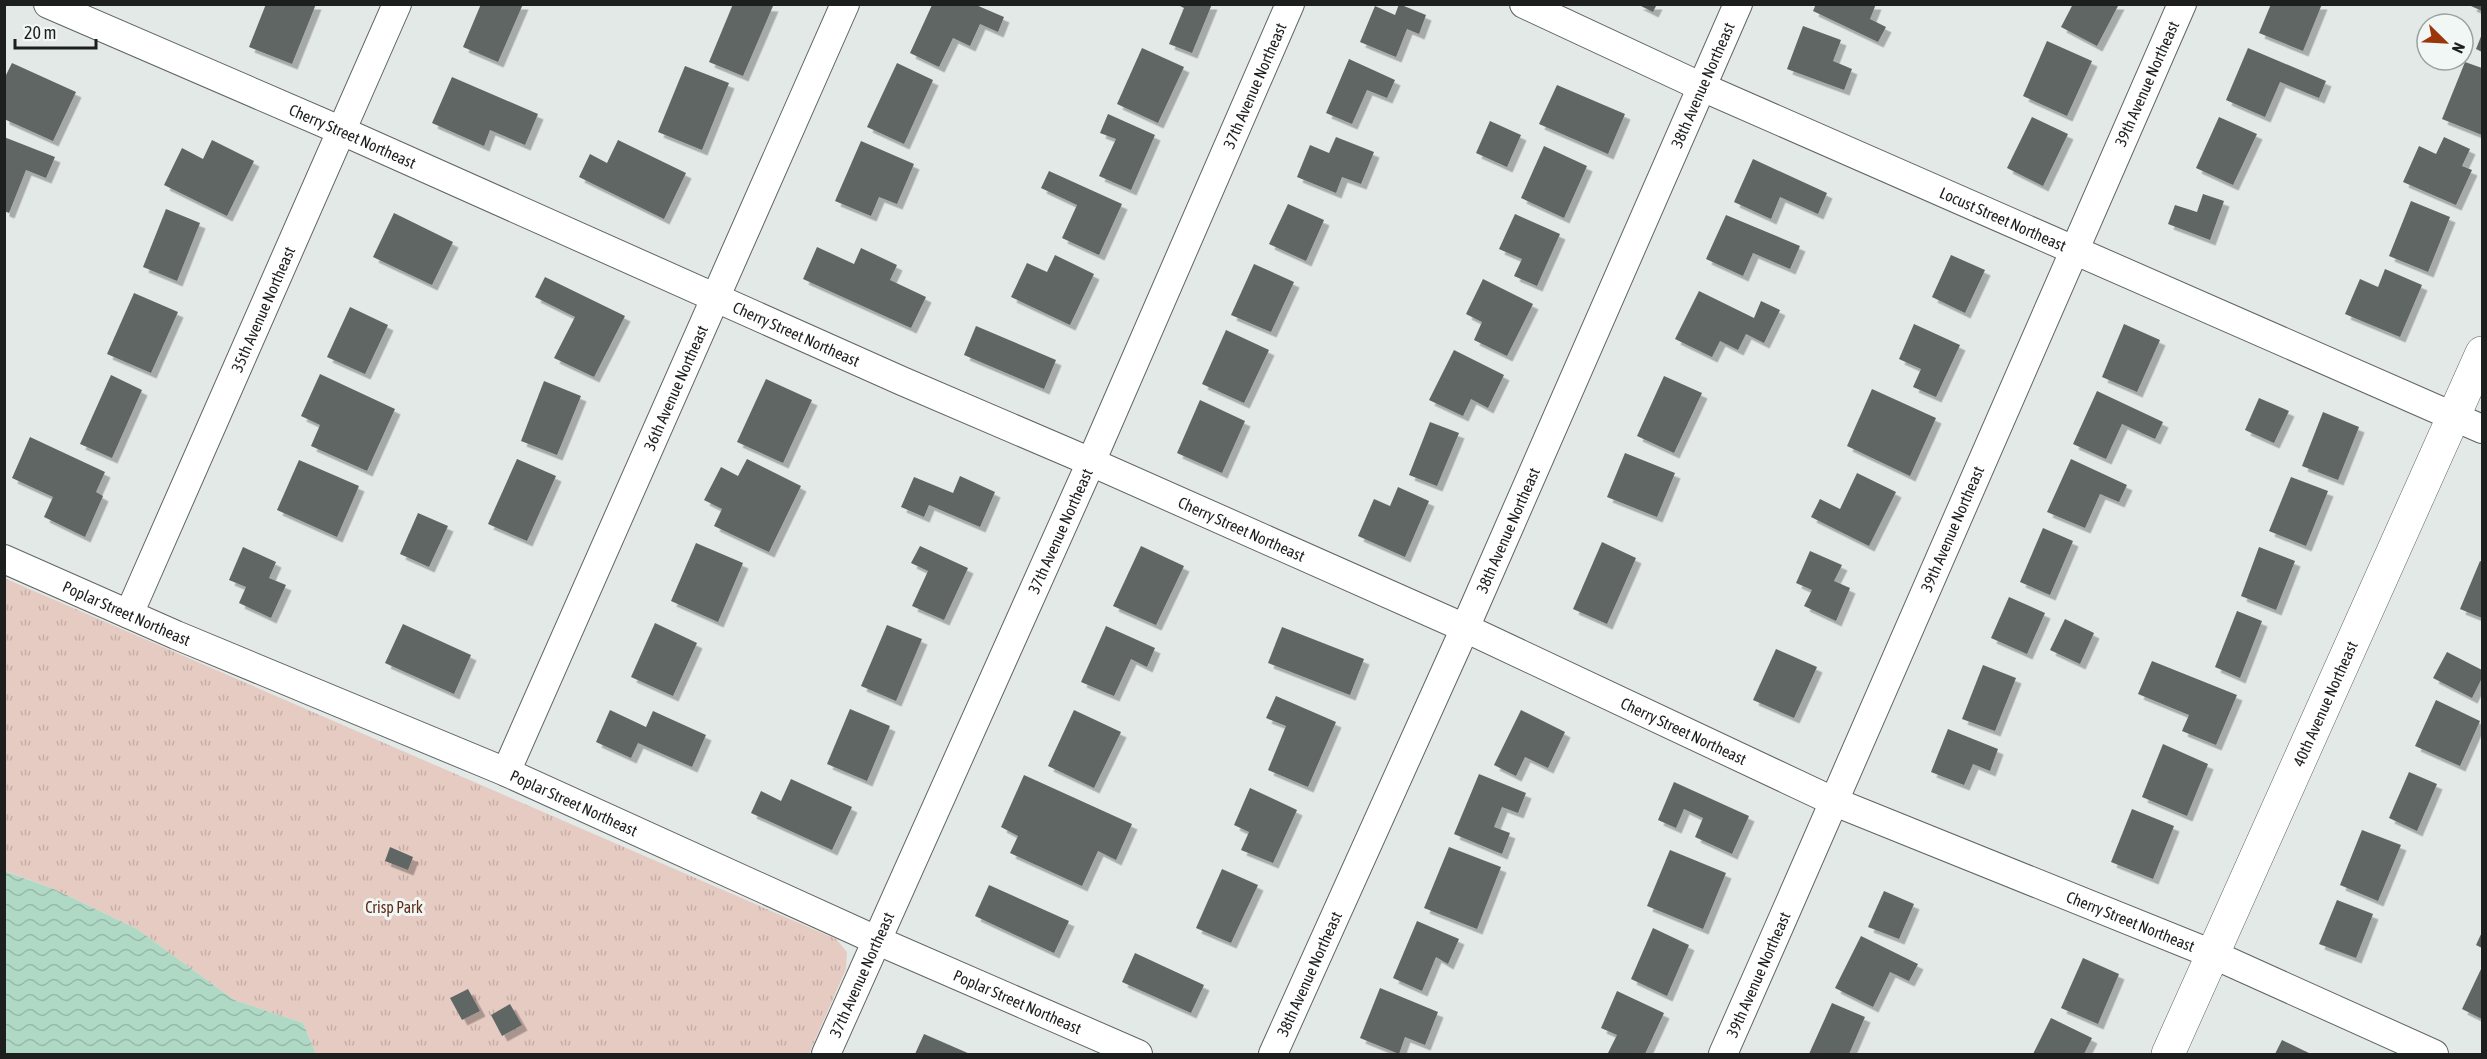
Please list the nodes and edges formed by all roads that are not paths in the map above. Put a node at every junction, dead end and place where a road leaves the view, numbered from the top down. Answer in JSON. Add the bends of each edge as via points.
{"nodes":[{"id":1,"x":48,"y":4,"type":"edge"},
{"id":2,"x":397,"y":4,"type":"edge"},
{"id":3,"x":845,"y":4,"type":"edge"},
{"id":4,"x":1290,"y":4,"type":"edge"},
{"id":5,"x":1524,"y":4,"type":"edge"},
{"id":6,"x":1738,"y":4,"type":"edge"},
{"id":7,"x":2182,"y":4,"type":"edge"},
{"id":8,"x":1702,"y":87,"type":"junction"},
{"id":9,"x":342,"y":131,"type":"junction"},
{"id":10,"x":2073,"y":249,"type":"junction"},
{"id":11,"x":715,"y":299,"type":"junction"},
{"id":12,"x":2482,"y":354,"type":"edge"},
{"id":13,"x":2468,"y":422,"type":"edge"},
{"id":14,"x":1091,"y":462,"type":"junction"},
{"id":15,"x":4,"y":559,"type":"edge"},
{"id":16,"x":129,"y":614,"type":"junction"},
{"id":17,"x":1465,"y":628,"type":"junction"},
{"id":18,"x":506,"y":772,"type":"junction"},
{"id":19,"x":1835,"y":802,"type":"junction"},
{"id":20,"x":876,"y":940,"type":"junction"},
{"id":21,"x":2212,"y":954,"type":"junction"},
{"id":22,"x":826,"y":1054,"type":"edge"},
{"id":23,"x":1138,"y":1054,"type":"edge"},
{"id":24,"x":1273,"y":1054,"type":"edge"},
{"id":25,"x":1723,"y":1054,"type":"edge"},
{"id":26,"x":2168,"y":1054,"type":"edge"},
{"id":27,"x":2434,"y":1054,"type":"edge"}],
"edges":[{"from":1,"to":9,"type":"street","name":"Cherry Street Northeast"},
{"from":2,"to":9,"type":"street","name":"35th Avenue Northeast"},
{"from":3,"to":11,"type":"street","name":"36th Avenue Northeast"},
{"from":4,"to":14,"type":"street","name":"37th Avenue Northeast"},
{"from":5,"to":8,"type":"street","name":"Locust Street Northeast"},
{"from":6,"to":8,"type":"street","name":"38th Avenue Northeast"},
{"from":7,"to":10,"type":"street","name":"39th Avenue Northeast"},
{"from":8,"to":10,"type":"street","name":"Locust Street Northeast"},
{"from":8,"to":17,"type":"street","name":"38th Avenue Northeast"},
{"from":9,"to":11,"type":"street","name":"Cherry Street Northeast"},
{"from":9,"to":16,"type":"street","name":"35th Avenue Northeast"},
{"from":10,"to":13,"type":"street","name":"Locust Street Northeast"},
{"from":10,"to":19,"type":"street","name":"39th Avenue Northeast"},
{"from":11,"to":14,"type":"street","name":"Cherry Street Northeast"},
{"from":11,"to":18,"type":"street","name":"36th Avenue Northeast"},
{"from":12,"to":13,"type":"street","name":"40th Avenue Northeast"},
{"from":13,"to":21,"type":"street","name":"40th Avenue Northeast"},
{"from":14,"to":17,"type":"street","name":"Cherry Street Northeast"},
{"from":14,"to":20,"type":"street","name":"37th Avenue Northeast"},
{"from":15,"to":16,"type":"street","name":"Poplar Street Northeast"},
{"from":16,"to":18,"type":"street","name":"Poplar Street Northeast"},
{"from":17,"to":19,"type":"street","name":"Cherry Street Northeast"},
{"from":17,"to":24,"type":"street","name":"38th Avenue Northeast"},
{"from":18,"to":20,"type":"street","name":"Poplar Street Northeast"},
{"from":19,"to":21,"type":"street","name":"Cherry Street Northeast"},
{"from":19,"to":25,"type":"street","name":"39th Avenue Northeast"},
{"from":20,"to":22,"type":"street","name":"37th Avenue Northeast"},
{"from":20,"to":23,"type":"street","name":"Poplar Street Northeast"},
{"from":21,"to":26,"type":"street","name":"40th Avenue Northeast"},
{"from":21,"to":27,"type":"street","name":"Cherry Street Northeast"}]}
